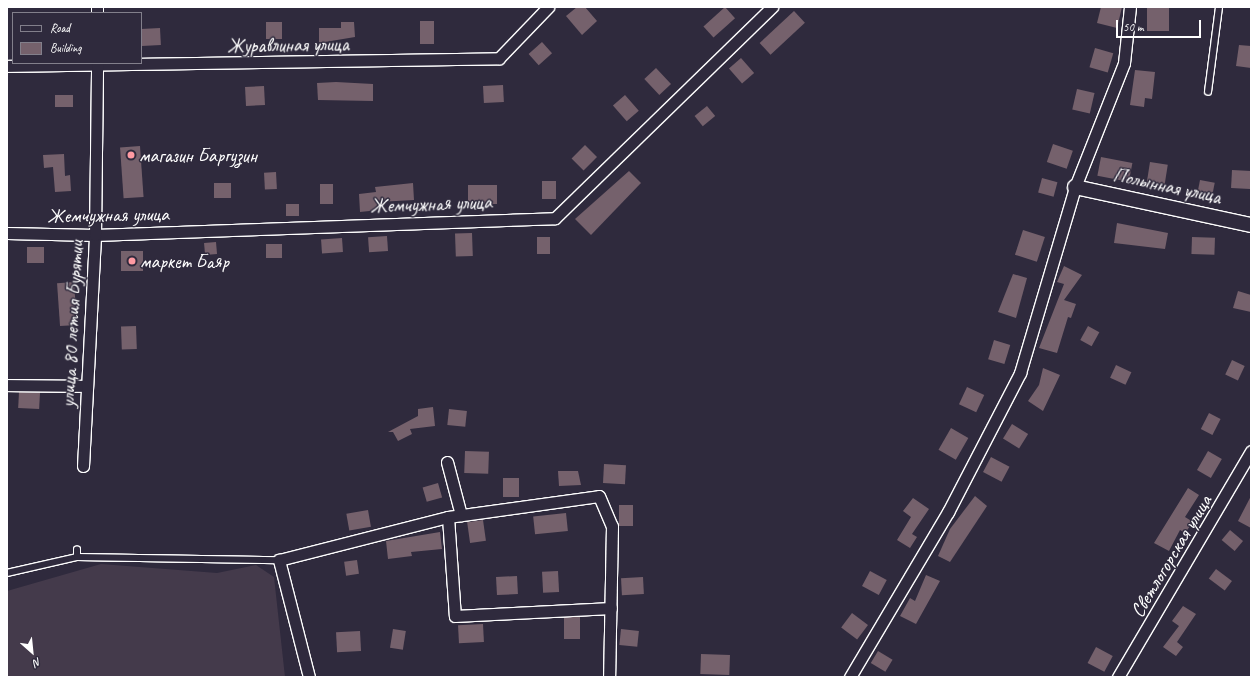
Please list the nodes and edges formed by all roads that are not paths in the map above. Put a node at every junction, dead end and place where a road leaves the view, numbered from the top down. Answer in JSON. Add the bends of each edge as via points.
{"nodes":[{"id":1,"x":548,"y":7,"type":"edge"},
{"id":2,"x":772,"y":7,"type":"edge"},
{"id":3,"x":1130,"y":7,"type":"edge"},
{"id":4,"x":1219,"y":7,"type":"edge"},
{"id":5,"x":142,"y":63,"type":"edge"},
{"id":6,"x":97,"y":64,"type":"edge"},
{"id":7,"x":7,"y":66,"type":"edge"},
{"id":8,"x":1208,"y":92,"type":"dead end"},
{"id":9,"x":1075,"y":187,"type":"junction"},
{"id":10,"x":1251,"y":224,"type":"edge"},
{"id":11,"x":7,"y":233,"type":"edge"},
{"id":12,"x":95,"y":235,"type":"junction"},
{"id":13,"x":7,"y":385,"type":"edge"},
{"id":14,"x":88,"y":386,"type":"junction"},
{"id":15,"x":1251,"y":451,"type":"edge"},
{"id":16,"x":447,"y":462,"type":"dead end"},
{"id":17,"x":83,"y":466,"type":"dead end"},
{"id":18,"x":461,"y":515,"type":"junction"},
{"id":19,"x":448,"y":517,"type":"junction"},
{"id":20,"x":77,"y":550,"type":"dead end"},
{"id":21,"x":77,"y":557,"type":"junction"},
{"id":22,"x":279,"y":560,"type":"junction"},
{"id":23,"x":7,"y":573,"type":"edge"},
{"id":24,"x":611,"y":608,"type":"junction"},
{"id":25,"x":309,"y":677,"type":"edge"},
{"id":26,"x":609,"y":677,"type":"edge"},
{"id":27,"x":850,"y":677,"type":"edge"},
{"id":28,"x":1118,"y":677,"type":"edge"}],
"edges":[{"from":1,"to":5,"type":"street","name":"Журавлиная улица","via":[[499,58]]},
{"from":2,"to":12,"type":"street","name":"Жемчужная улица","via":[[555,218]]},
{"from":3,"to":9,"type":"street","via":[[1124,63]]},
{"from":4,"to":8,"type":"lane"},
{"from":6,"to":7,"type":"street","name":"Журавлиная улица"},
{"from":6,"to":12,"type":"street","name":"улица 80 летия Бурятии"},
{"from":9,"to":10,"type":"street","name":"Полынная улица"},
{"from":9,"to":27,"type":"street","via":[[1020,373],[948,512]]},
{"from":11,"to":12,"type":"street","name":"Жемчужная улица"},
{"from":12,"to":14,"type":"street","name":"улица 80 летия Бурятии"},
{"from":13,"to":14,"type":"street"},
{"from":14,"to":17,"type":"street","name":"улица 80 летия Бурятии"},
{"from":15,"to":28,"type":"street","name":"Светлогорская улица"},
{"from":16,"to":18,"type":"street"},
{"from":18,"to":19,"type":"street"},
{"from":18,"to":24,"type":"street","via":[[599,496],[612,526]]},
{"from":19,"to":22,"type":"street"},
{"from":19,"to":24,"type":"street","via":[[455,616]]},
{"from":20,"to":21,"type":"lane"},
{"from":21,"to":22,"type":"lane"},
{"from":21,"to":23,"type":"lane"},
{"from":22,"to":25,"type":"street"},
{"from":24,"to":26,"type":"street"}]}
